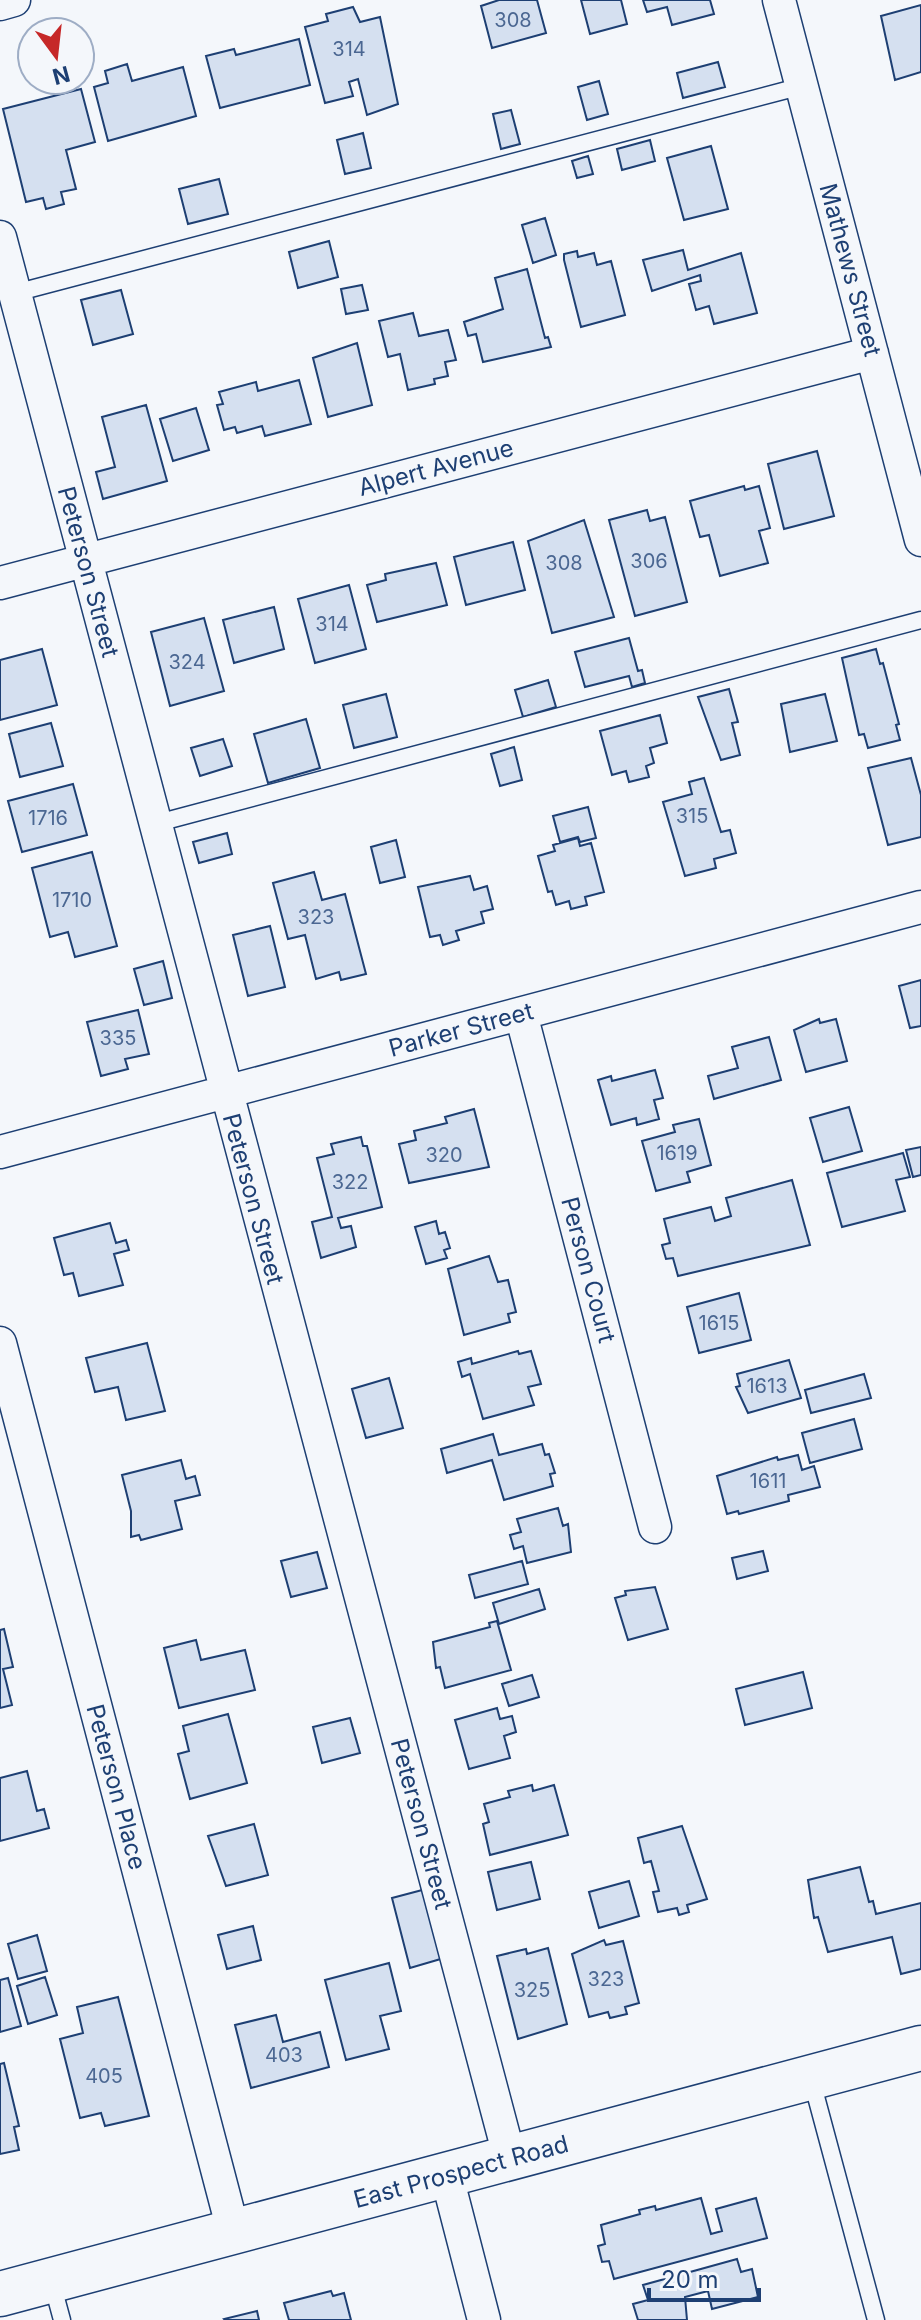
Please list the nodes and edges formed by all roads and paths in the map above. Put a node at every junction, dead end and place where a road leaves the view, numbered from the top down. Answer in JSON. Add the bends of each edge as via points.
{"nodes":[{"id":1,"x":14,"y":0,"type":"edge"},
{"id":2,"x":779,"y":0,"type":"edge"},
{"id":3,"x":0,"y":4,"type":"edge"},
{"id":4,"x":802,"y":86,"type":"junction"},
{"id":5,"x":0,"y":237,"type":"edge"},
{"id":6,"x":15,"y":293,"type":"junction"},
{"id":7,"x":872,"y":353,"type":"junction"},
{"id":8,"x":921,"y":540,"type":"edge"},
{"id":9,"x":85,"y":560,"type":"junction"},
{"id":10,"x":0,"y":583,"type":"edge"},
{"id":11,"x":921,"y":620,"type":"edge"},
{"id":12,"x":154,"y":824,"type":"junction"},
{"id":13,"x":921,"y":907,"type":"edge"},
{"id":14,"x":521,"y":1014,"type":"junction"},
{"id":15,"x":225,"y":1093,"type":"junction"},
{"id":16,"x":0,"y":1150,"type":"edge"},
{"id":17,"x":0,"y":1343,"type":"edge"},
{"id":18,"x":655,"y":1527,"type":"dead end"},
{"id":19,"x":921,"y":2048,"type":"edge"},
{"id":20,"x":811,"y":2077,"type":"junction"},
{"id":21,"x":510,"y":2159,"type":"junction"},
{"id":22,"x":447,"y":2177,"type":"junction"},
{"id":23,"x":233,"y":2230,"type":"junction"},
{"id":24,"x":0,"y":2294,"type":"edge"},
{"id":25,"x":56,"y":2300,"type":"edge"},
{"id":26,"x":484,"y":2320,"type":"edge"},
{"id":27,"x":876,"y":2320,"type":"edge"}],
"edges":[{"from":1,"to":3,"type":"street"},
{"from":2,"to":4,"type":"street","name":"Mathews Street"},
{"from":4,"to":6,"type":"lane"},
{"from":4,"to":7,"type":"street","name":"Mathews Street"},
{"from":5,"to":6,"type":"street","name":"Peterson Street"},
{"from":6,"to":9,"type":"street","name":"Peterson Street"},
{"from":7,"to":8,"type":"street","name":"Mathews Street"},
{"from":7,"to":9,"type":"street","name":"Alpert Avenue"},
{"from":9,"to":10,"type":"street","name":"Alpert Avenue"},
{"from":9,"to":12,"type":"street","name":"Peterson Street"},
{"from":11,"to":12,"type":"lane"},
{"from":12,"to":15,"type":"street","name":"Peterson Street"},
{"from":13,"to":14,"type":"street","name":"Parker Street"},
{"from":14,"to":15,"type":"street","name":"Parker Street"},
{"from":14,"to":18,"type":"street","name":"Person Court"},
{"from":15,"to":16,"type":"street","name":"Parker Street"},
{"from":15,"to":21,"type":"street","name":"Peterson Street"},
{"from":17,"to":23,"type":"street","name":"Peterson Place"},
{"from":19,"to":20,"type":"main road","name":"East Prospect Road"},
{"from":20,"to":21,"type":"main road","name":"East Prospect Road"},
{"from":20,"to":27,"type":"lane"},
{"from":21,"to":22,"type":"main road","name":"East Prospect Road"},
{"from":22,"to":23,"type":"main road","name":"East Prospect Road"},
{"from":22,"to":26,"type":"street"},
{"from":23,"to":25,"type":"main road","name":"East Prospect Road"},
{"from":24,"to":25,"type":"main road","name":"East Prospect Road"}]}
